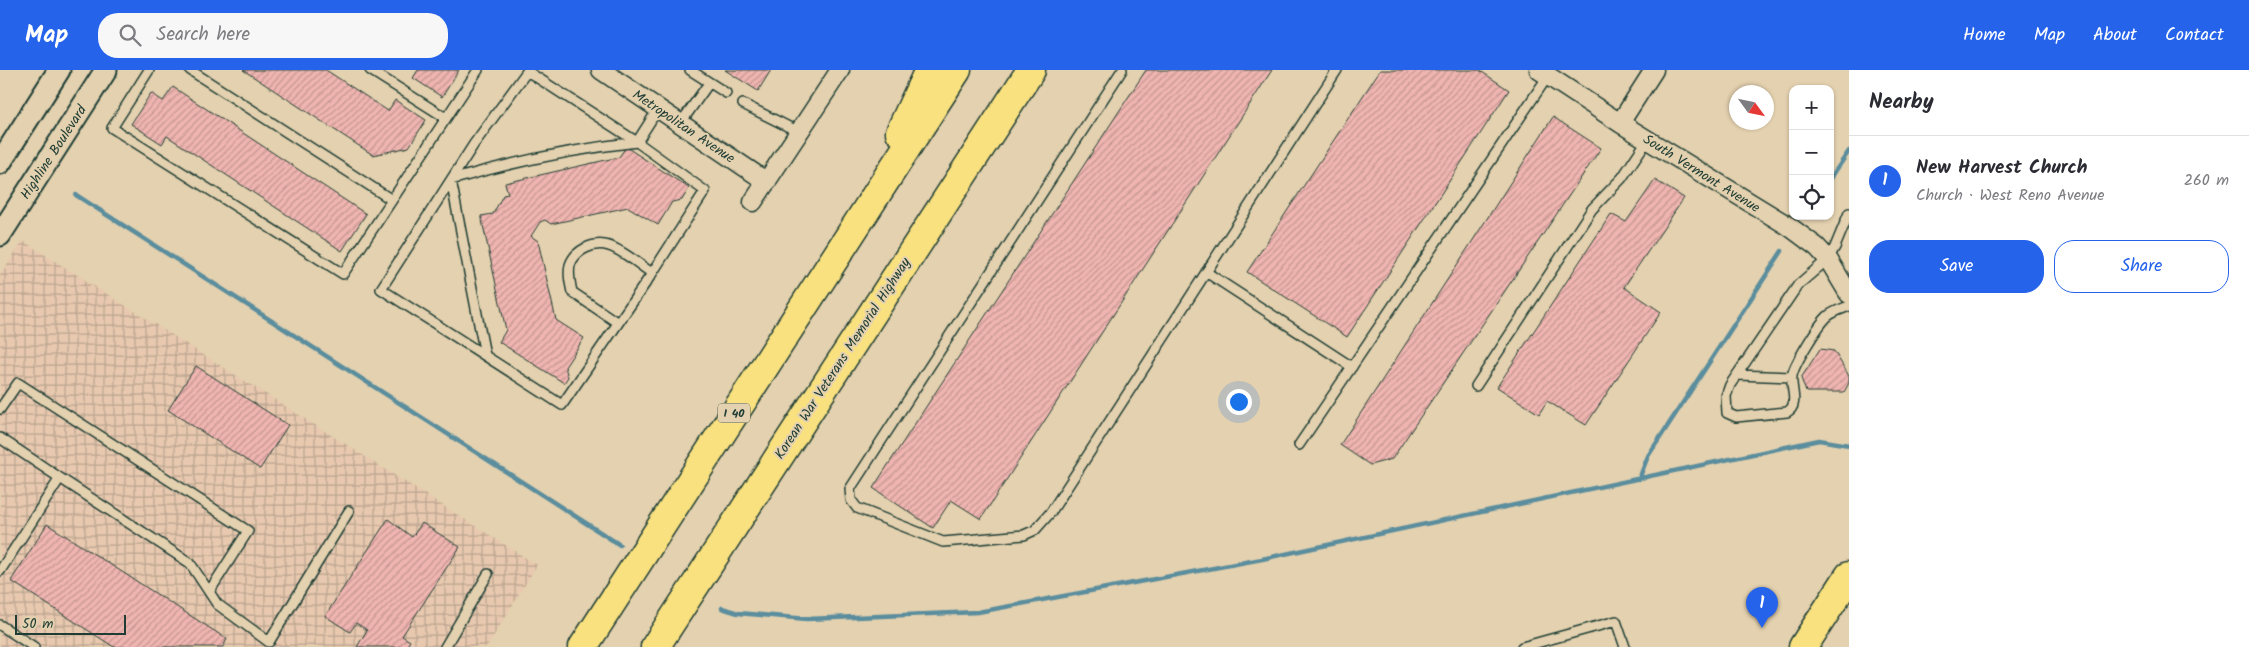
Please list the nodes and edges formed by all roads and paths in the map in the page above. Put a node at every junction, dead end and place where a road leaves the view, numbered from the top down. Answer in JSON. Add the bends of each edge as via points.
{"nodes":[{"id":1,"x":59,"y":70,"type":"edge"},
{"id":2,"x":106,"y":70,"type":"edge"},
{"id":3,"x":149,"y":70,"type":"edge"},
{"id":4,"x":190,"y":70,"type":"edge"},
{"id":5,"x":370,"y":70,"type":"edge"},
{"id":6,"x":478,"y":70,"type":"edge"},
{"id":7,"x":601,"y":70,"type":"edge"},
{"id":8,"x":690,"y":70,"type":"edge"},
{"id":9,"x":840,"y":70,"type":"edge"},
{"id":10,"x":930,"y":70,"type":"edge"},
{"id":11,"x":957,"y":70,"type":"edge"},
{"id":12,"x":1031,"y":70,"type":"edge"},
{"id":13,"x":1122,"y":70,"type":"edge"},
{"id":14,"x":1337,"y":70,"type":"edge"},
{"id":15,"x":1654,"y":70,"type":"edge"},
{"id":16,"x":527,"y":71,"type":"edge"},
{"id":17,"x":1543,"y":73,"type":"edge"},
{"id":18,"x":709,"y":83,"type":"junction"},
{"id":19,"x":726,"y":93,"type":"dead end"},
{"id":20,"x":743,"y":104,"type":"dead end"},
{"id":21,"x":658,"y":109,"type":"junction"},
{"id":22,"x":446,"y":118,"type":"junction"},
{"id":23,"x":1620,"y":123,"type":"junction"},
{"id":24,"x":680,"y":124,"type":"junction"},
{"id":25,"x":799,"y":132,"type":"junction"},
{"id":26,"x":1648,"y":139,"type":"junction"},
{"id":27,"x":637,"y":142,"type":"junction"},
{"id":28,"x":0,"y":162,"type":"edge"},
{"id":29,"x":451,"y":180,"type":"junction"},
{"id":30,"x":767,"y":182,"type":"junction"},
{"id":31,"x":392,"y":200,"type":"junction"},
{"id":32,"x":753,"y":202,"type":"dead end"},
{"id":33,"x":1849,"y":214,"type":"edge"},
{"id":34,"x":851,"y":234,"type":"junction"},
{"id":35,"x":0,"y":235,"type":"edge"},
{"id":36,"x":1828,"y":258,"type":"junction"},
{"id":37,"x":1206,"y":272,"type":"junction"},
{"id":38,"x":652,"y":273,"type":"junction"},
{"id":39,"x":1849,"y":294,"type":"edge"},
{"id":40,"x":1849,"y":306,"type":"edge"},
{"id":41,"x":618,"y":324,"type":"junction"},
{"id":42,"x":485,"y":355,"type":"junction"},
{"id":43,"x":1352,"y":367,"type":"junction"},
{"id":44,"x":1737,"y":374,"type":"junction"},
{"id":45,"x":1792,"y":377,"type":"junction"},
{"id":46,"x":1476,"y":386,"type":"dead end"},
{"id":47,"x":0,"y":409,"type":"edge"},
{"id":48,"x":0,"y":438,"type":"edge"},
{"id":49,"x":1299,"y":445,"type":"dead end"},
{"id":50,"x":60,"y":478,"type":"junction"},
{"id":51,"x":349,"y":511,"type":"dead end"},
{"id":52,"x":0,"y":571,"type":"edge"},
{"id":53,"x":488,"y":574,"type":"dead end"},
{"id":54,"x":1849,"y":576,"type":"edge"},
{"id":55,"x":209,"y":592,"type":"junction"},
{"id":56,"x":0,"y":625,"type":"edge"},
{"id":57,"x":270,"y":645,"type":"edge"},
{"id":58,"x":34,"y":647,"type":"edge"},
{"id":59,"x":445,"y":647,"type":"edge"},
{"id":60,"x":583,"y":647,"type":"edge"},
{"id":61,"x":655,"y":647,"type":"edge"},
{"id":62,"x":1522,"y":647,"type":"edge"},
{"id":63,"x":1626,"y":647,"type":"edge"},
{"id":64,"x":1803,"y":647,"type":"edge"}],
"edges":[{"from":1,"to":28,"type":"street"},
{"from":2,"to":35,"type":"street","name":"Highline Boulevard"},
{"from":3,"to":31,"type":"lane","via":[[112,128],[343,274]]},
{"from":4,"to":31,"type":"lane"},
{"from":5,"to":22,"type":"lane"},
{"from":6,"to":22,"type":"lane"},
{"from":7,"to":21,"type":"street","name":"Metropolitan Avenue"},
{"from":8,"to":18,"type":"lane"},
{"from":9,"to":25,"type":"street"},
{"from":10,"to":34,"type":"main road"},
{"from":11,"to":34,"type":"main road","number":"I 40"},
{"from":12,"to":61,"type":"main road","name":"Korean War Veterans Memorial Highway"},
{"from":13,"to":37,"type":"lane","via":[[850,489],[853,504],[943,542],[1024,535],[1035,530],[1051,512]]},
{"from":14,"to":37,"type":"lane"},
{"from":15,"to":23,"type":"street"},
{"from":16,"to":27,"type":"lane"},
{"from":16,"to":29,"type":"lane"},
{"from":17,"to":23,"type":"street","name":"South Vermont Avenue"},
{"from":17,"to":43,"type":"lane"},
{"from":18,"to":19,"type":"lane"},
{"from":18,"to":24,"type":"lane"},
{"from":20,"to":25,"type":"lane"},
{"from":21,"to":24,"type":"street","name":"Metropolitan Avenue"},
{"from":21,"to":27,"type":"lane"},
{"from":22,"to":31,"type":"lane"},
{"from":23,"to":26,"type":"street","name":"South Vermont Avenue"},
{"from":24,"to":30,"type":"street","name":"Metropolitan Avenue"},
{"from":25,"to":30,"type":"street"},
{"from":26,"to":36,"type":"street","name":"South Vermont Avenue","via":[[1790,227]]},
{"from":26,"to":46,"type":"lane","via":[[1622,178],[1592,209]]},
{"from":27,"to":29,"type":"lane","via":[[589,148],[486,169]]},
{"from":27,"to":38,"type":"lane","via":[[705,191]]},
{"from":29,"to":42,"type":"lane"},
{"from":29,"to":42,"type":"lane","via":[[382,289]]},
{"from":30,"to":32,"type":"street"},
{"from":33,"to":36,"type":"lane"},
{"from":34,"to":60,"type":"main road","number":"I 40"},
{"from":36,"to":39,"type":"street","name":"South Vermont Avenue"},
{"from":36,"to":44,"type":"lane","via":[[1798,285]]},
{"from":37,"to":43,"type":"lane"},
{"from":38,"to":41,"type":"lane"},
{"from":38,"to":41,"type":"lane","via":[[608,246],[592,245],[578,252],[570,264],[572,292]]},
{"from":40,"to":45,"type":"lane","via":[[1825,319],[1798,360]]},
{"from":41,"to":42,"type":"lane","via":[[562,405]]},
{"from":43,"to":49,"type":"lane"},
{"from":44,"to":45,"type":"lane"},
{"from":44,"to":45,"type":"lane","via":[[1726,396],[1725,408],[1727,413],[1736,417],[1791,410],[1794,405]]},
{"from":47,"to":55,"type":"lane","via":[[18,383],[248,531]]},
{"from":48,"to":50,"type":"lane"},
{"from":50,"to":52,"type":"lane"},
{"from":50,"to":55,"type":"lane","via":[[190,563]]},
{"from":51,"to":57,"type":"lane"},
{"from":53,"to":59,"type":"lane"},
{"from":54,"to":64,"type":"main road"},
{"from":55,"to":57,"type":"lane","via":[[216,604]]},
{"from":56,"to":58,"type":"lane"},
{"from":62,"to":63,"type":"lane","via":[[1616,621]]}]}
